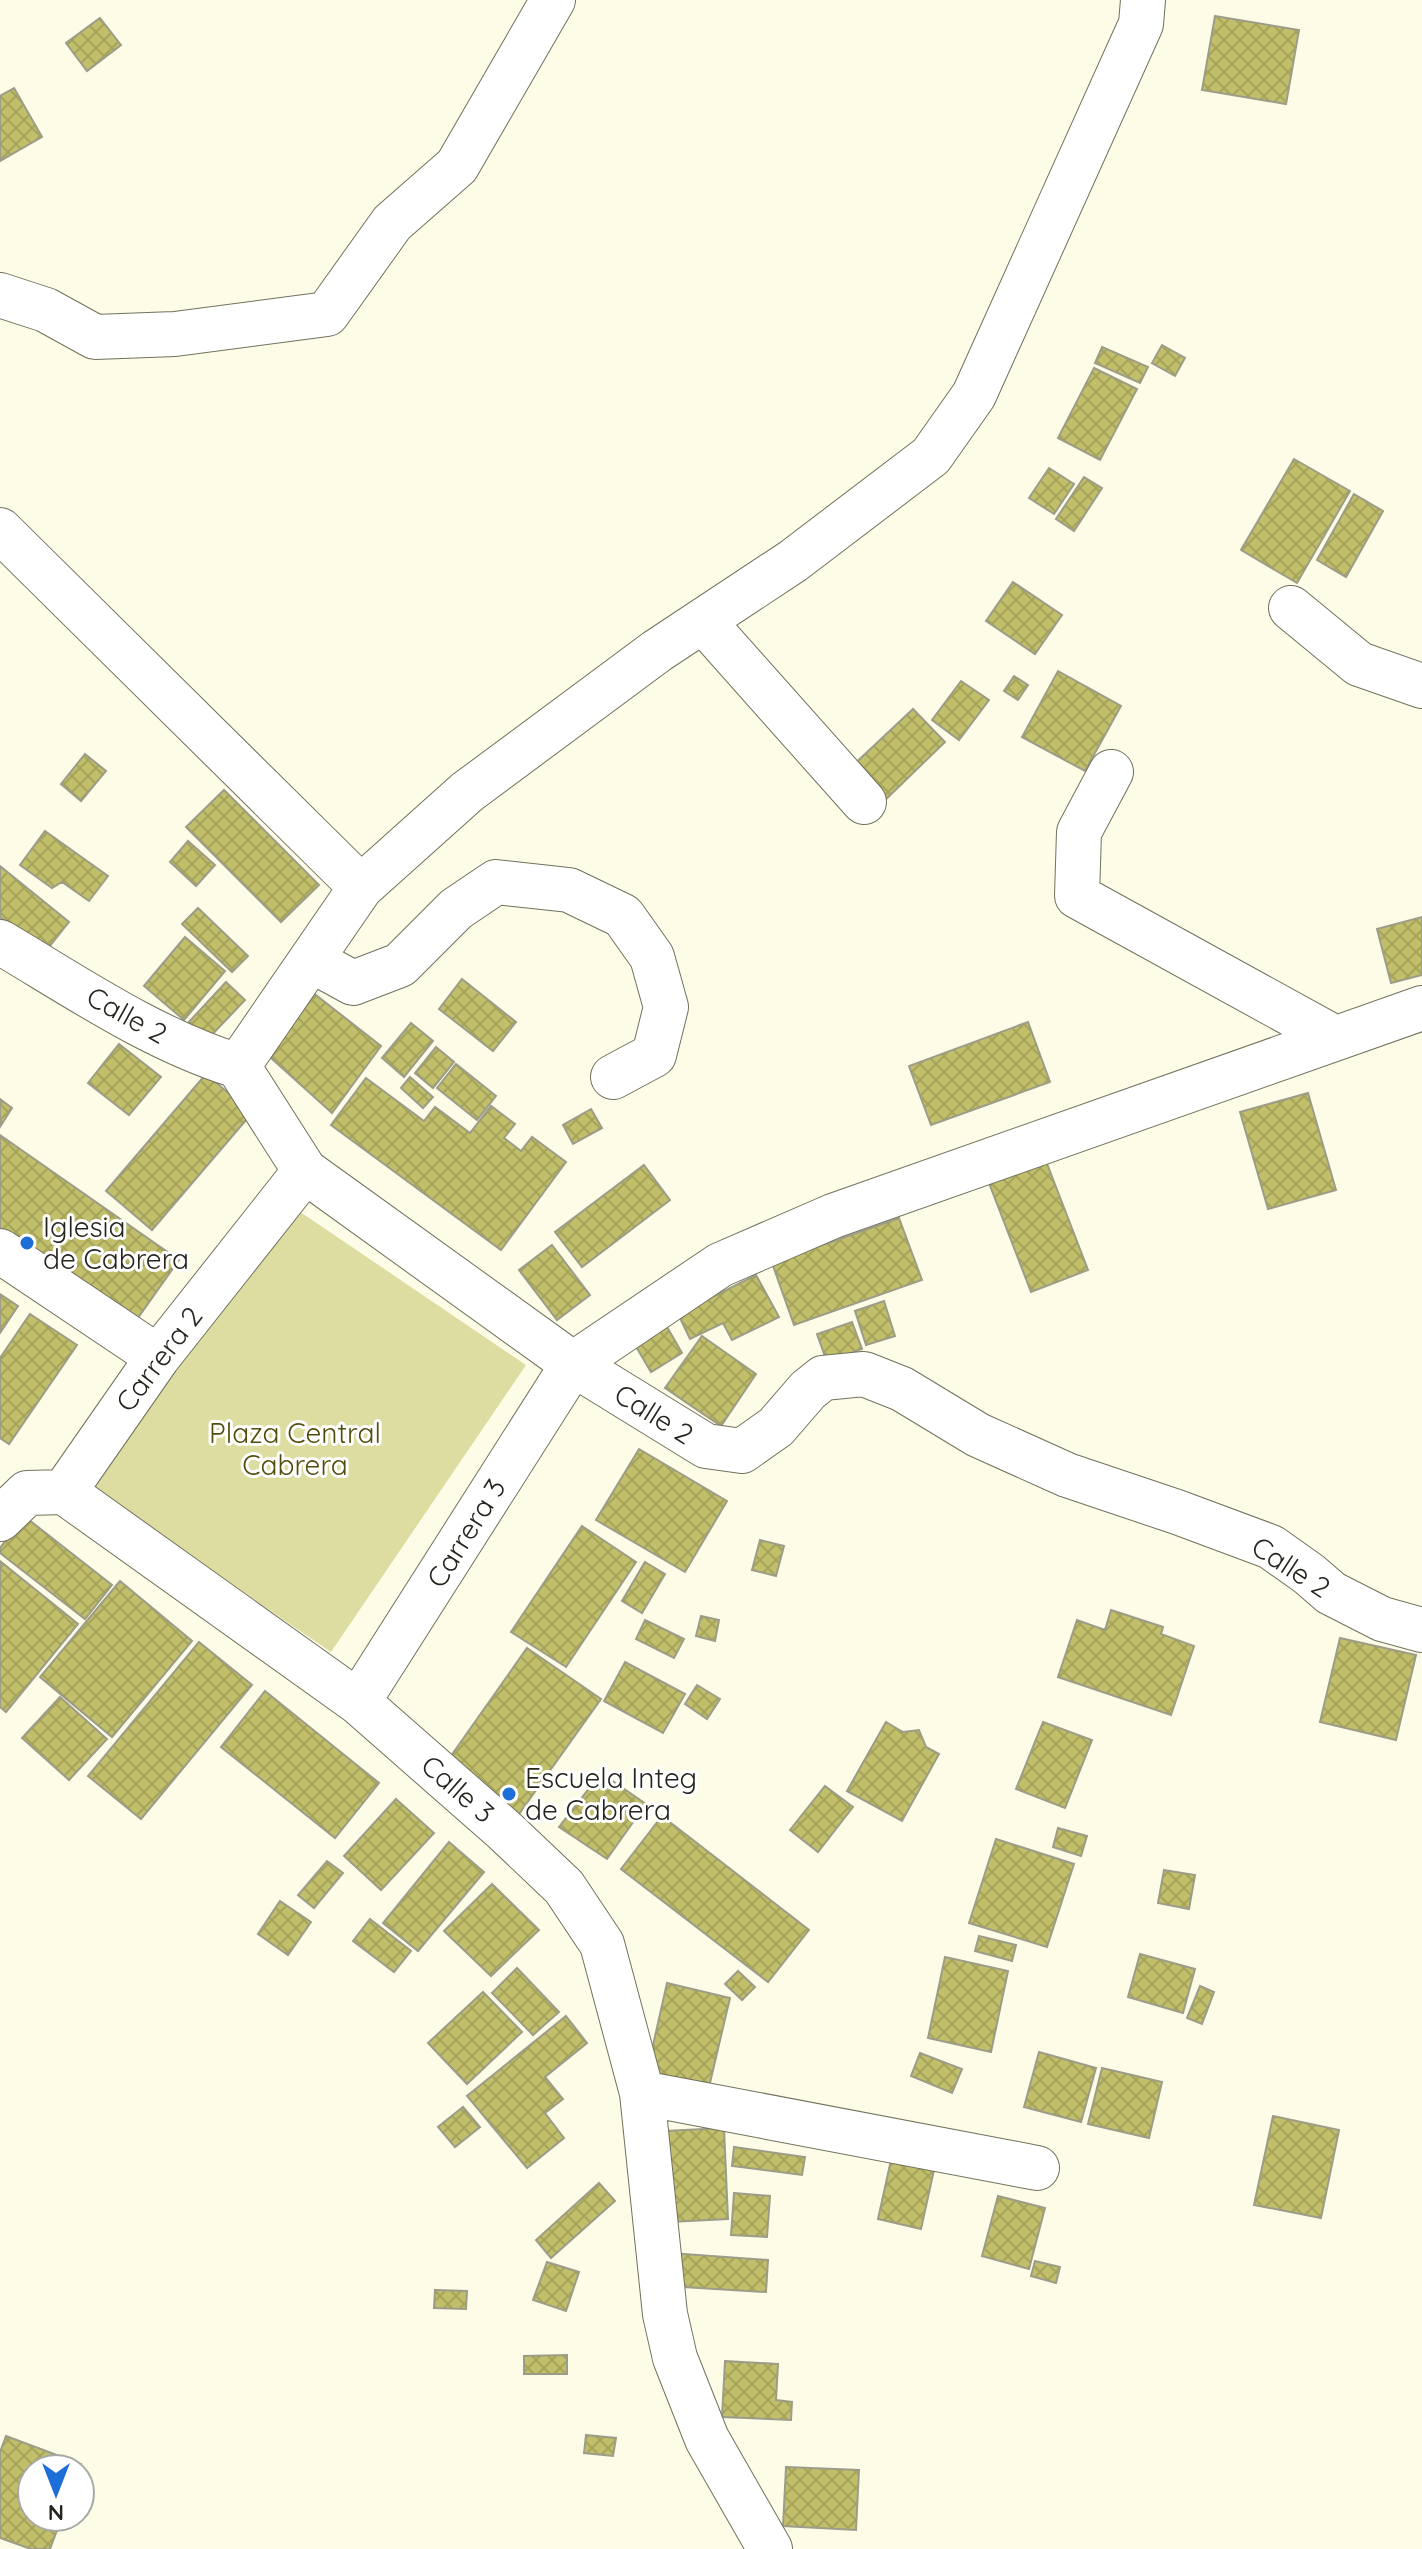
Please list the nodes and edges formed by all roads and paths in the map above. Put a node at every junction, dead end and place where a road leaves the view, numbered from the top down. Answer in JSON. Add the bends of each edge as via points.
{"nodes":[{"id":1,"x":553,"y":0,"type":"edge"},
{"id":2,"x":1143,"y":0,"type":"edge"},
{"id":3,"x":0,"y":295,"type":"edge"},
{"id":4,"x":0,"y":530,"type":"edge"},
{"id":5,"x":1291,"y":608,"type":"dead end"},
{"id":6,"x":703,"y":621,"type":"junction"},
{"id":7,"x":1422,"y":686,"type":"edge"},
{"id":8,"x":1111,"y":772,"type":"dead end"},
{"id":9,"x":864,"y":802,"type":"dead end"},
{"id":10,"x":361,"y":887,"type":"junction"},
{"id":11,"x":0,"y":942,"type":"edge"},
{"id":12,"x":311,"y":960,"type":"junction"},
{"id":13,"x":1422,"y":1008,"type":"edge"},
{"id":14,"x":1335,"y":1038,"type":"junction"},
{"id":15,"x":238,"y":1066,"type":"junction"},
{"id":16,"x":613,"y":1077,"type":"dead end"},
{"id":17,"x":305,"y":1171,"type":"junction"},
{"id":18,"x":0,"y":1251,"type":"edge"},
{"id":19,"x":158,"y":1357,"type":"junction"},
{"id":20,"x":573,"y":1364,"type":"junction"},
{"id":21,"x":64,"y":1492,"type":"junction"},
{"id":22,"x":0,"y":1519,"type":"edge"},
{"id":23,"x":1422,"y":1630,"type":"edge"},
{"id":24,"x":358,"y":1702,"type":"junction"},
{"id":25,"x":642,"y":2093,"type":"junction"},
{"id":26,"x":1037,"y":2168,"type":"dead end"},
{"id":27,"x":770,"y":2549,"type":"edge"}],
"edges":[{"from":1,"to":3,"type":"street","via":[[457,166],[392,223],[327,314],[175,334],[95,337],[46,310]]},
{"from":2,"to":6,"type":"street","via":[[1141,24],[966,407],[931,456],[793,561]]},
{"from":4,"to":10,"type":"street"},
{"from":5,"to":7,"type":"street","via":[[1359,664]]},
{"from":6,"to":9,"type":"street"},
{"from":6,"to":10,"type":"street","via":[[467,792]]},
{"from":8,"to":14,"type":"street","via":[[1079,832],[1077,896]]},
{"from":10,"to":12,"type":"street"},
{"from":11,"to":15,"type":"street","name":"Calle 2","via":[[162,1035]]},
{"from":12,"to":15,"type":"street"},
{"from":12,"to":16,"type":"street","via":[[353,983],[400,965],[456,909],[496,882],[569,890],[623,916],[652,957],[666,1007],[654,1055]]},
{"from":13,"to":14,"type":"street"},
{"from":14,"to":20,"type":"street","via":[[833,1216],[720,1265]]},
{"from":15,"to":17,"type":"street","name":"Calle 2"},
{"from":17,"to":19,"type":"street","name":"Carrera 2"},
{"from":17,"to":20,"type":"street","name":"Calle 2"},
{"from":18,"to":19,"type":"street"},
{"from":19,"to":21,"type":"street","name":"Carrera 2"},
{"from":20,"to":23,"type":"street","name":"Calle 2","via":[[706,1446],[742,1451],[776,1427],[823,1378],[864,1374],[1067,1475],[1271,1547],[1331,1593],[1382,1619]]},
{"from":20,"to":24,"type":"street","name":"Carrera 3"},
{"from":21,"to":22,"type":"street","via":[[27,1493]]},
{"from":21,"to":24,"type":"street","name":"Calle 3"},
{"from":24,"to":25,"type":"street","name":"Calle 3","via":[[564,1887],[602,1944]]},
{"from":25,"to":26,"type":"street"},
{"from":25,"to":27,"type":"street","name":"Calle 3","via":[[665,2314],[675,2358],[707,2439]]}]}
